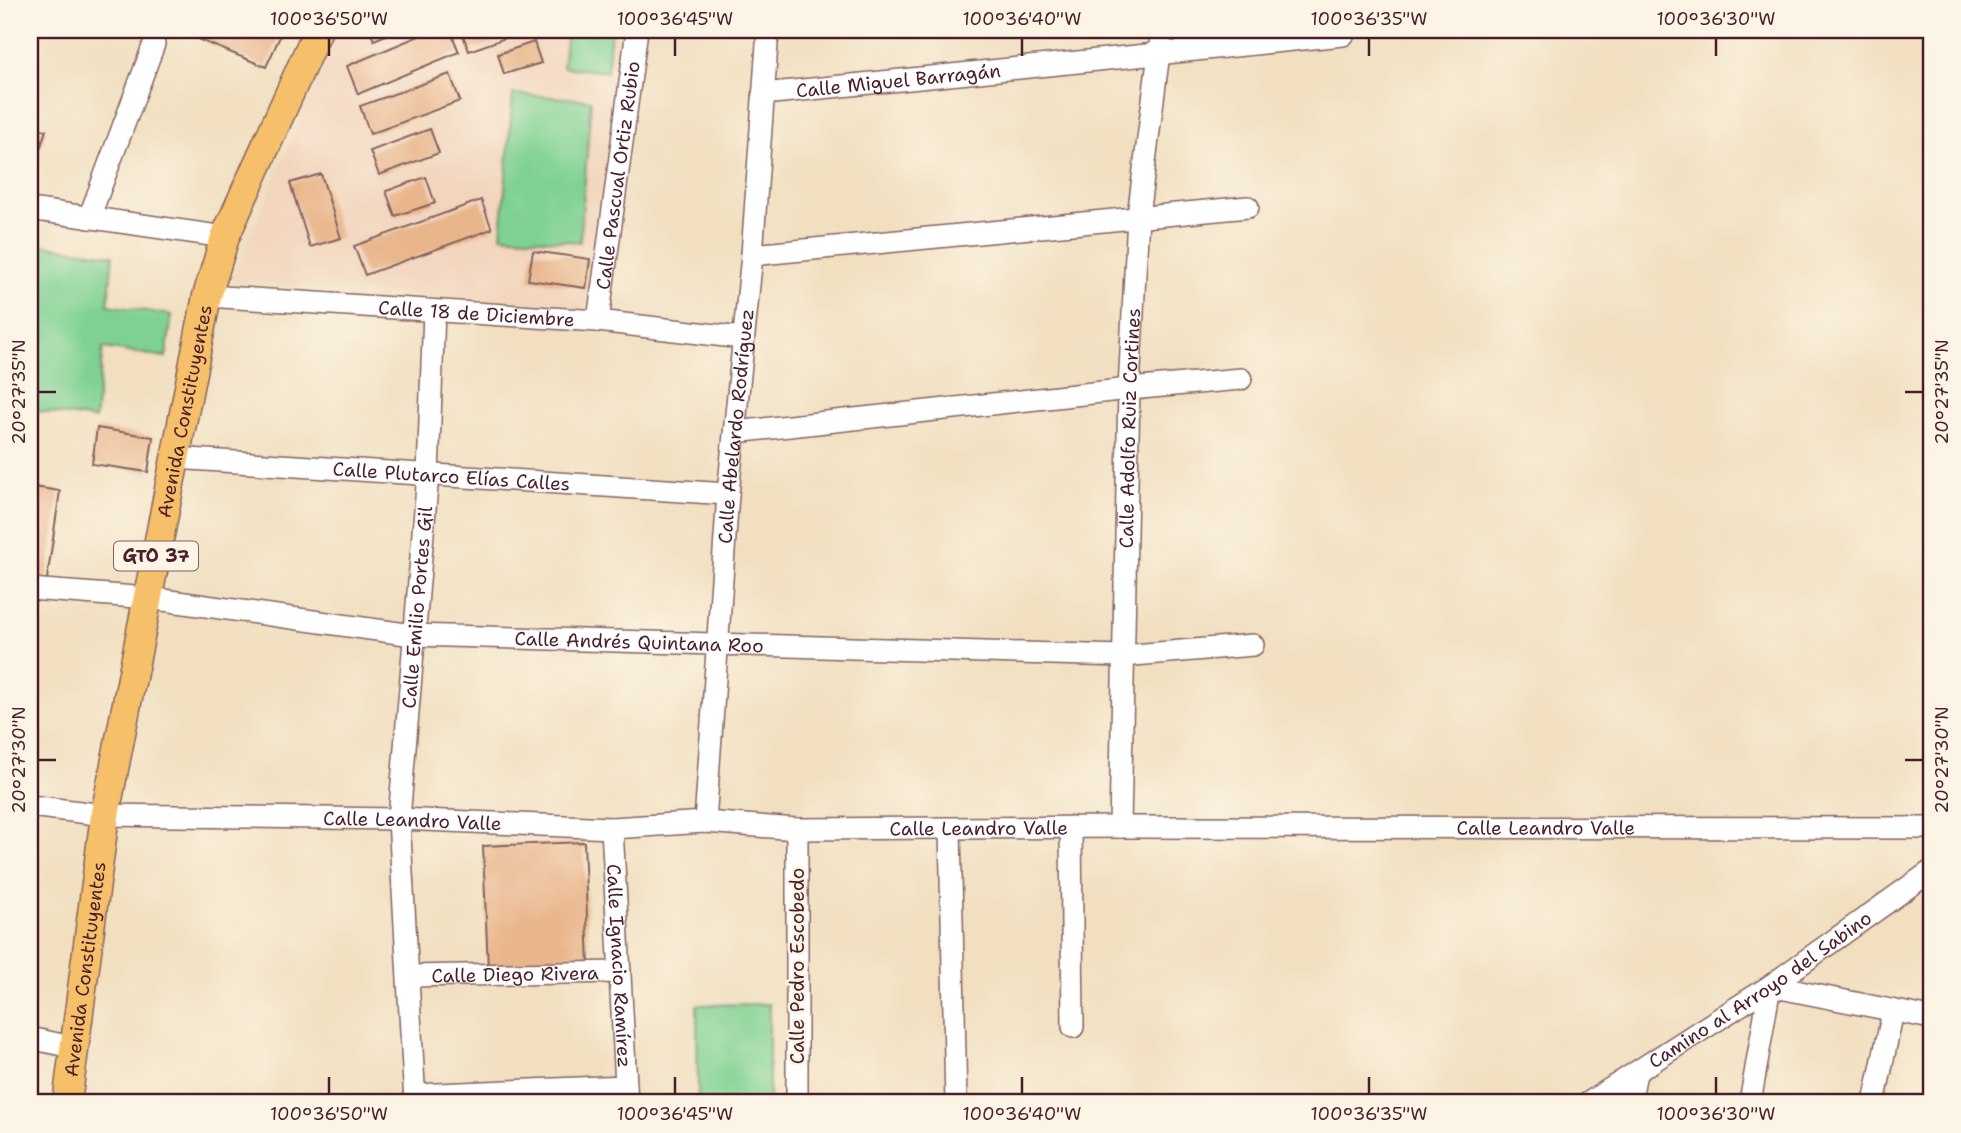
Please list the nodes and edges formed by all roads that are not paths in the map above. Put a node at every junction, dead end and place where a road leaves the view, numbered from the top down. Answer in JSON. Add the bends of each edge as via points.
{"nodes":[{"id":1,"x":318,"y":30,"type":"edge"},
{"id":2,"x":637,"y":30,"type":"edge"},
{"id":3,"x":768,"y":30,"type":"edge"},
{"id":4,"x":1162,"y":30,"type":"edge"},
{"id":5,"x":1347,"y":30,"type":"edge"},
{"id":6,"x":154,"y":44,"type":"dead end"},
{"id":7,"x":1160,"y":54,"type":"junction"},
{"id":8,"x":763,"y":94,"type":"junction"},
{"id":9,"x":1248,"y":207,"type":"dead end"},
{"id":10,"x":30,"y":209,"type":"edge"},
{"id":11,"x":1138,"y":216,"type":"junction"},
{"id":12,"x":89,"y":218,"type":"junction"},
{"id":13,"x":225,"y":237,"type":"junction"},
{"id":14,"x":752,"y":255,"type":"junction"},
{"id":15,"x":208,"y":296,"type":"junction"},
{"id":16,"x":434,"y":310,"type":"junction"},
{"id":17,"x":598,"y":321,"type":"junction"},
{"id":18,"x":742,"y":338,"type":"junction"},
{"id":19,"x":1241,"y":379,"type":"dead end"},
{"id":20,"x":1129,"y":389,"type":"junction"},
{"id":21,"x":735,"y":432,"type":"junction"},
{"id":22,"x":174,"y":458,"type":"junction"},
{"id":23,"x":428,"y":474,"type":"junction"},
{"id":24,"x":729,"y":494,"type":"junction"},
{"id":25,"x":30,"y":589,"type":"edge"},
{"id":26,"x":149,"y":598,"type":"junction"},
{"id":27,"x":413,"y":635,"type":"junction"},
{"id":28,"x":718,"y":643,"type":"junction"},
{"id":29,"x":1253,"y":645,"type":"dead end"},
{"id":30,"x":1122,"y":656,"type":"junction"},
{"id":31,"x":30,"y":806,"type":"edge"},
{"id":32,"x":105,"y":815,"type":"junction"},
{"id":33,"x":399,"y":819,"type":"junction"},
{"id":34,"x":705,"y":822,"type":"junction"},
{"id":35,"x":1071,"y":827,"type":"junction"},
{"id":36,"x":1120,"y":827,"type":"junction"},
{"id":37,"x":612,"y":828,"type":"junction"},
{"id":38,"x":1931,"y":828,"type":"edge"},
{"id":39,"x":797,"y":830,"type":"junction"},
{"id":40,"x":950,"y":830,"type":"junction"},
{"id":41,"x":1931,"y":871,"type":"edge"},
{"id":42,"x":620,"y":972,"type":"junction"},
{"id":43,"x":408,"y":976,"type":"junction"},
{"id":44,"x":1770,"y":986,"type":"junction"},
{"id":45,"x":1893,"y":1011,"type":"junction"},
{"id":46,"x":1931,"y":1018,"type":"edge"},
{"id":47,"x":1073,"y":1027,"type":"dead end"},
{"id":48,"x":30,"y":1038,"type":"edge"},
{"id":49,"x":76,"y":1048,"type":"junction"},
{"id":50,"x":1636,"y":1073,"type":"junction"},
{"id":51,"x":626,"y":1094,"type":"edge"},
{"id":52,"x":414,"y":1099,"type":"edge"},
{"id":53,"x":67,"y":1103,"type":"edge"},
{"id":54,"x":797,"y":1103,"type":"edge"},
{"id":55,"x":956,"y":1103,"type":"edge"},
{"id":56,"x":1588,"y":1103,"type":"edge"},
{"id":57,"x":1630,"y":1103,"type":"edge"},
{"id":58,"x":1750,"y":1103,"type":"edge"},
{"id":59,"x":1874,"y":1103,"type":"edge"}],
"edges":[{"from":1,"to":13,"type":"main road","name":"Avenida Constituyentes","number":"GTO 37"},
{"from":2,"to":17,"type":"street","name":"Calle Pascual Ortiz Rubio"},
{"from":3,"to":8,"type":"street","name":"Calle Abelardo Rodríguez"},
{"from":4,"to":7,"type":"street","name":"Calle Adolfo Ruiz Cortines"},
{"from":5,"to":7,"type":"street","name":"Calle Miguel Barragán","via":[[1343,35]]},
{"from":6,"to":12,"type":"street"},
{"from":7,"to":8,"type":"street","name":"Calle Miguel Barragán"},
{"from":7,"to":11,"type":"street","name":"Calle Adolfo Ruiz Cortines"},
{"from":8,"to":14,"type":"street","name":"Calle Abelardo Rodríguez"},
{"from":9,"to":11,"type":"street"},
{"from":10,"to":12,"type":"street"},
{"from":11,"to":14,"type":"street"},
{"from":11,"to":20,"type":"street","name":"Calle Adolfo Ruiz Cortines"},
{"from":12,"to":13,"type":"street"},
{"from":13,"to":15,"type":"main road","name":"Avenida Constituyentes","number":"GTO 37"},
{"from":14,"to":18,"type":"street","name":"Calle Abelardo Rodríguez"},
{"from":15,"to":16,"type":"street","name":"Calle 18 de Diciembre"},
{"from":15,"to":22,"type":"main road","name":"Avenida Constituyentes","number":"GTO 37"},
{"from":16,"to":17,"type":"street","name":"Calle 18 de Diciembre"},
{"from":16,"to":23,"type":"street","name":"Calle Emilio Portes Gil"},
{"from":17,"to":18,"type":"street","name":"Calle 18 de Diciembre"},
{"from":18,"to":21,"type":"street","name":"Calle Abelardo Rodríguez"},
{"from":19,"to":20,"type":"street"},
{"from":20,"to":21,"type":"street"},
{"from":20,"to":30,"type":"street","name":"Calle Adolfo Ruiz Cortines"},
{"from":21,"to":24,"type":"street","name":"Calle Abelardo Rodríguez"},
{"from":22,"to":23,"type":"street","name":"Calle Plutarco Elías Calles"},
{"from":22,"to":26,"type":"main road","name":"Avenida Constituyentes","number":"GTO 37"},
{"from":23,"to":24,"type":"street","name":"Calle Plutarco Elías Calles"},
{"from":23,"to":27,"type":"street","name":"Calle Emilio Portes Gil"},
{"from":24,"to":28,"type":"street","name":"Calle Abelardo Rodríguez"},
{"from":25,"to":26,"type":"street","name":"Calle Andrés Quintana Roo"},
{"from":26,"to":27,"type":"street","name":"Calle Andrés Quintana Roo"},
{"from":26,"to":32,"type":"main road","name":"Avenida Constituyentes","number":"GTO 37"},
{"from":27,"to":28,"type":"street","name":"Calle Andrés Quintana Roo"},
{"from":27,"to":33,"type":"street","name":"Calle Emilio Portes Gil"},
{"from":28,"to":30,"type":"street","name":"Calle Andrés Quintana Roo"},
{"from":28,"to":34,"type":"street","name":"Calle Abelardo Rodríguez"},
{"from":29,"to":30,"type":"street","name":"Calle Andrés Quintana Roo"},
{"from":30,"to":36,"type":"street","name":"Calle Adolfo Ruiz Cortines"},
{"from":31,"to":32,"type":"street","name":"Calle Leandro Valle"},
{"from":32,"to":33,"type":"street","name":"Calle Leandro Valle"},
{"from":32,"to":49,"type":"main road","name":"Avenida Constituyentes","number":"GTO 37"},
{"from":33,"to":37,"type":"street","name":"Calle Leandro Valle"},
{"from":33,"to":43,"type":"street","name":"Calle Emilio Portes Gil"},
{"from":34,"to":37,"type":"street","name":"Calle Leandro Valle"},
{"from":34,"to":39,"type":"street","name":"Calle Leandro Valle"},
{"from":35,"to":36,"type":"street","name":"Calle Leandro Valle"},
{"from":35,"to":40,"type":"street","name":"Calle Leandro Valle"},
{"from":35,"to":47,"type":"street"},
{"from":36,"to":38,"type":"street","name":"Calle Leandro Valle"},
{"from":37,"to":42,"type":"street","name":"Calle Ignacio Ramírez"},
{"from":39,"to":40,"type":"street","name":"Calle Leandro Valle"},
{"from":39,"to":54,"type":"street","name":"Calle Pedro Escobedo"},
{"from":40,"to":55,"type":"street"},
{"from":41,"to":44,"type":"street","name":"Camino al Arroyo del Sabino"},
{"from":42,"to":43,"type":"street","name":"Calle Diego Rivera"},
{"from":42,"to":51,"type":"street","name":"Calle Ignacio Ramírez"},
{"from":43,"to":52,"type":"street","name":"Calle Emilio Portes Gil"},
{"from":44,"to":45,"type":"street"},
{"from":44,"to":50,"type":"street","name":"Camino al Arroyo del Sabino"},
{"from":44,"to":58,"type":"street"},
{"from":45,"to":46,"type":"street"},
{"from":45,"to":59,"type":"street"},
{"from":48,"to":49,"type":"street"},
{"from":49,"to":53,"type":"main road","name":"Avenida Constituyentes","number":"GTO 37"},
{"from":50,"to":56,"type":"street","name":"Camino al Arroyo del Sabino"},
{"from":50,"to":57,"type":"street"},
{"from":51,"to":52,"type":"street"}]}
